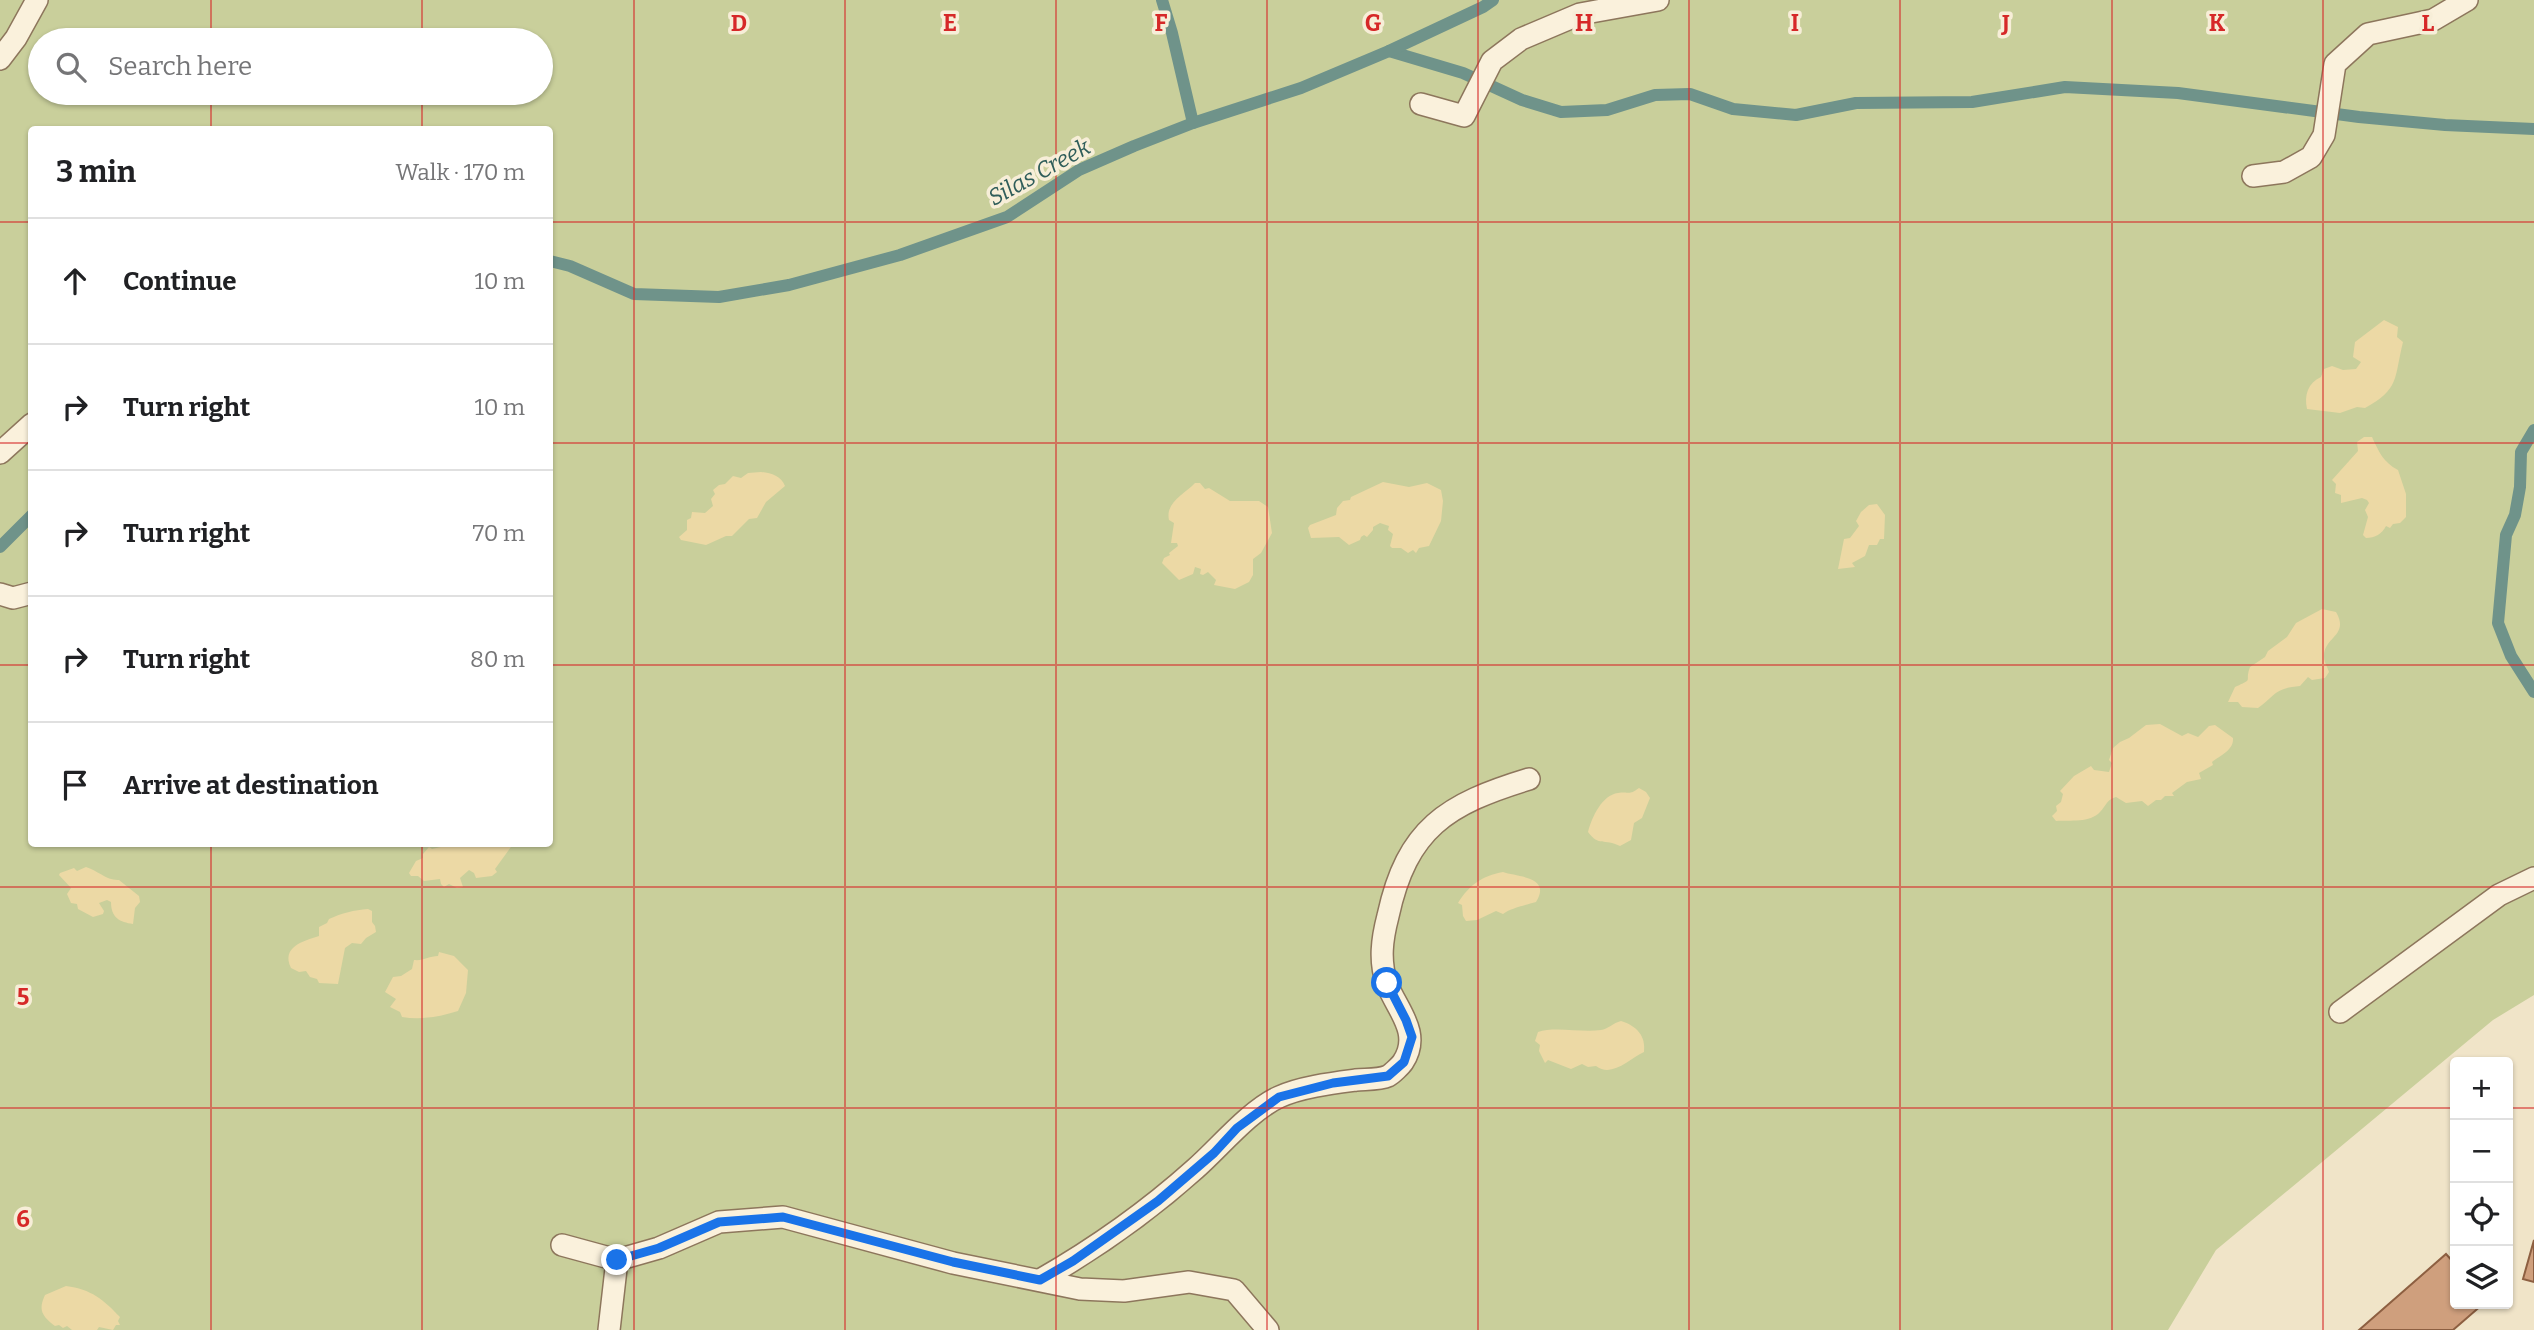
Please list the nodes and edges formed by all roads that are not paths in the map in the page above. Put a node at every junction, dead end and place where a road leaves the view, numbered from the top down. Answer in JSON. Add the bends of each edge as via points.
{"nodes":[{"id":1,"x":37,"y":0,"type":"edge"},
{"id":2,"x":1658,"y":0,"type":"edge"},
{"id":3,"x":2466,"y":0,"type":"edge"},
{"id":4,"x":0,"y":59,"type":"edge"},
{"id":5,"x":1421,"y":104,"type":"dead end"},
{"id":6,"x":2253,"y":176,"type":"dead end"},
{"id":7,"x":28,"y":428,"type":"edge"},
{"id":8,"x":0,"y":453,"type":"edge"},
{"id":9,"x":0,"y":594,"type":"edge"},
{"id":10,"x":28,"y":594,"type":"edge"},
{"id":11,"x":1529,"y":779,"type":"dead end"},
{"id":12,"x":2534,"y":878,"type":"edge"},
{"id":13,"x":2340,"y":1012,"type":"dead end"},
{"id":14,"x":562,"y":1245,"type":"dead end"},
{"id":15,"x":617,"y":1260,"type":"junction"},
{"id":16,"x":1040,"y":1280,"type":"junction"},
{"id":17,"x":609,"y":1330,"type":"edge"},
{"id":18,"x":1268,"y":1330,"type":"edge"}],
"edges":[{"from":1,"to":4,"type":"lane"},
{"from":2,"to":5,"type":"lane","via":[[1580,14],[1521,39],[1492,61],[1464,116]]},
{"from":3,"to":6,"type":"lane","via":[[2434,20],[2368,34],[2335,64],[2324,135],[2311,157],[2284,172]]},
{"from":7,"to":8,"type":"lane"},
{"from":9,"to":10,"type":"lane","via":[[13,598]]},
{"from":11,"to":16,"type":"lane","via":[[1486,792],[1452,810],[1417,840],[1392,895],[1380,949],[1387,983],[1412,1037],[1404,1062],[1388,1076],[1333,1083],[1279,1097],[1237,1128],[1158,1201]]},
{"from":12,"to":13,"type":"lane","via":[[2499,895]]},
{"from":14,"to":15,"type":"lane"},
{"from":15,"to":16,"type":"lane","via":[[719,1222],[783,1217]]},
{"from":15,"to":17,"type":"lane"},
{"from":16,"to":18,"type":"lane","via":[[1080,1289],[1124,1291],[1189,1282],[1234,1290]]}]}
